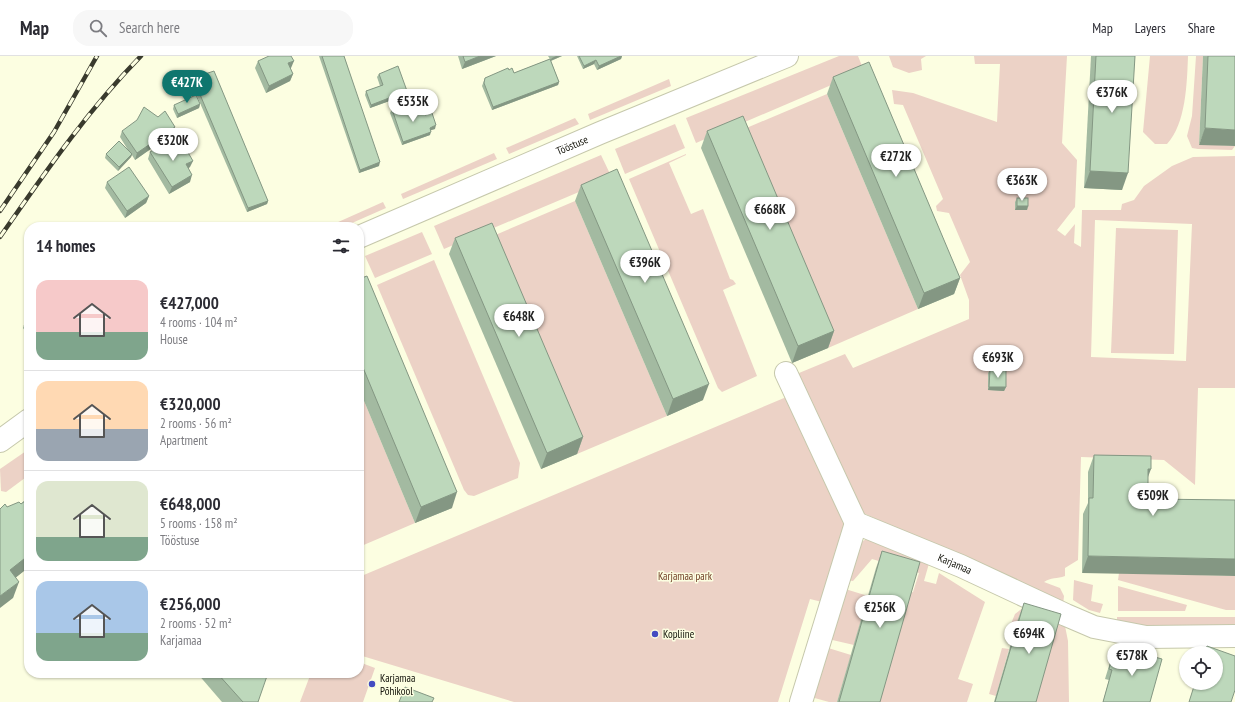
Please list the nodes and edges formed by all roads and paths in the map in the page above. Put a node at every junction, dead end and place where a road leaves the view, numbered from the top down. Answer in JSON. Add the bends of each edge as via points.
{"nodes":[{"id":1,"x":786,"y":56,"type":"edge"},
{"id":2,"x":364,"y":235,"type":"edge"},
{"id":3,"x":786,"y":373,"type":"dead end"},
{"id":4,"x":24,"y":423,"type":"edge"},
{"id":5,"x":0,"y":440,"type":"edge"},
{"id":6,"x":856,"y":523,"type":"junction"},
{"id":7,"x":1235,"y":636,"type":"edge"},
{"id":8,"x":801,"y":702,"type":"edge"}],
"edges":[{"from":1,"to":2,"type":"street","name":"Tööstuse"},
{"from":3,"to":6,"type":"street"},
{"from":4,"to":5,"type":"street"},
{"from":6,"to":7,"type":"street","name":"Karjamaa","via":[[961,566],[1094,627],[1146,637]]},
{"from":6,"to":8,"type":"street"}]}
